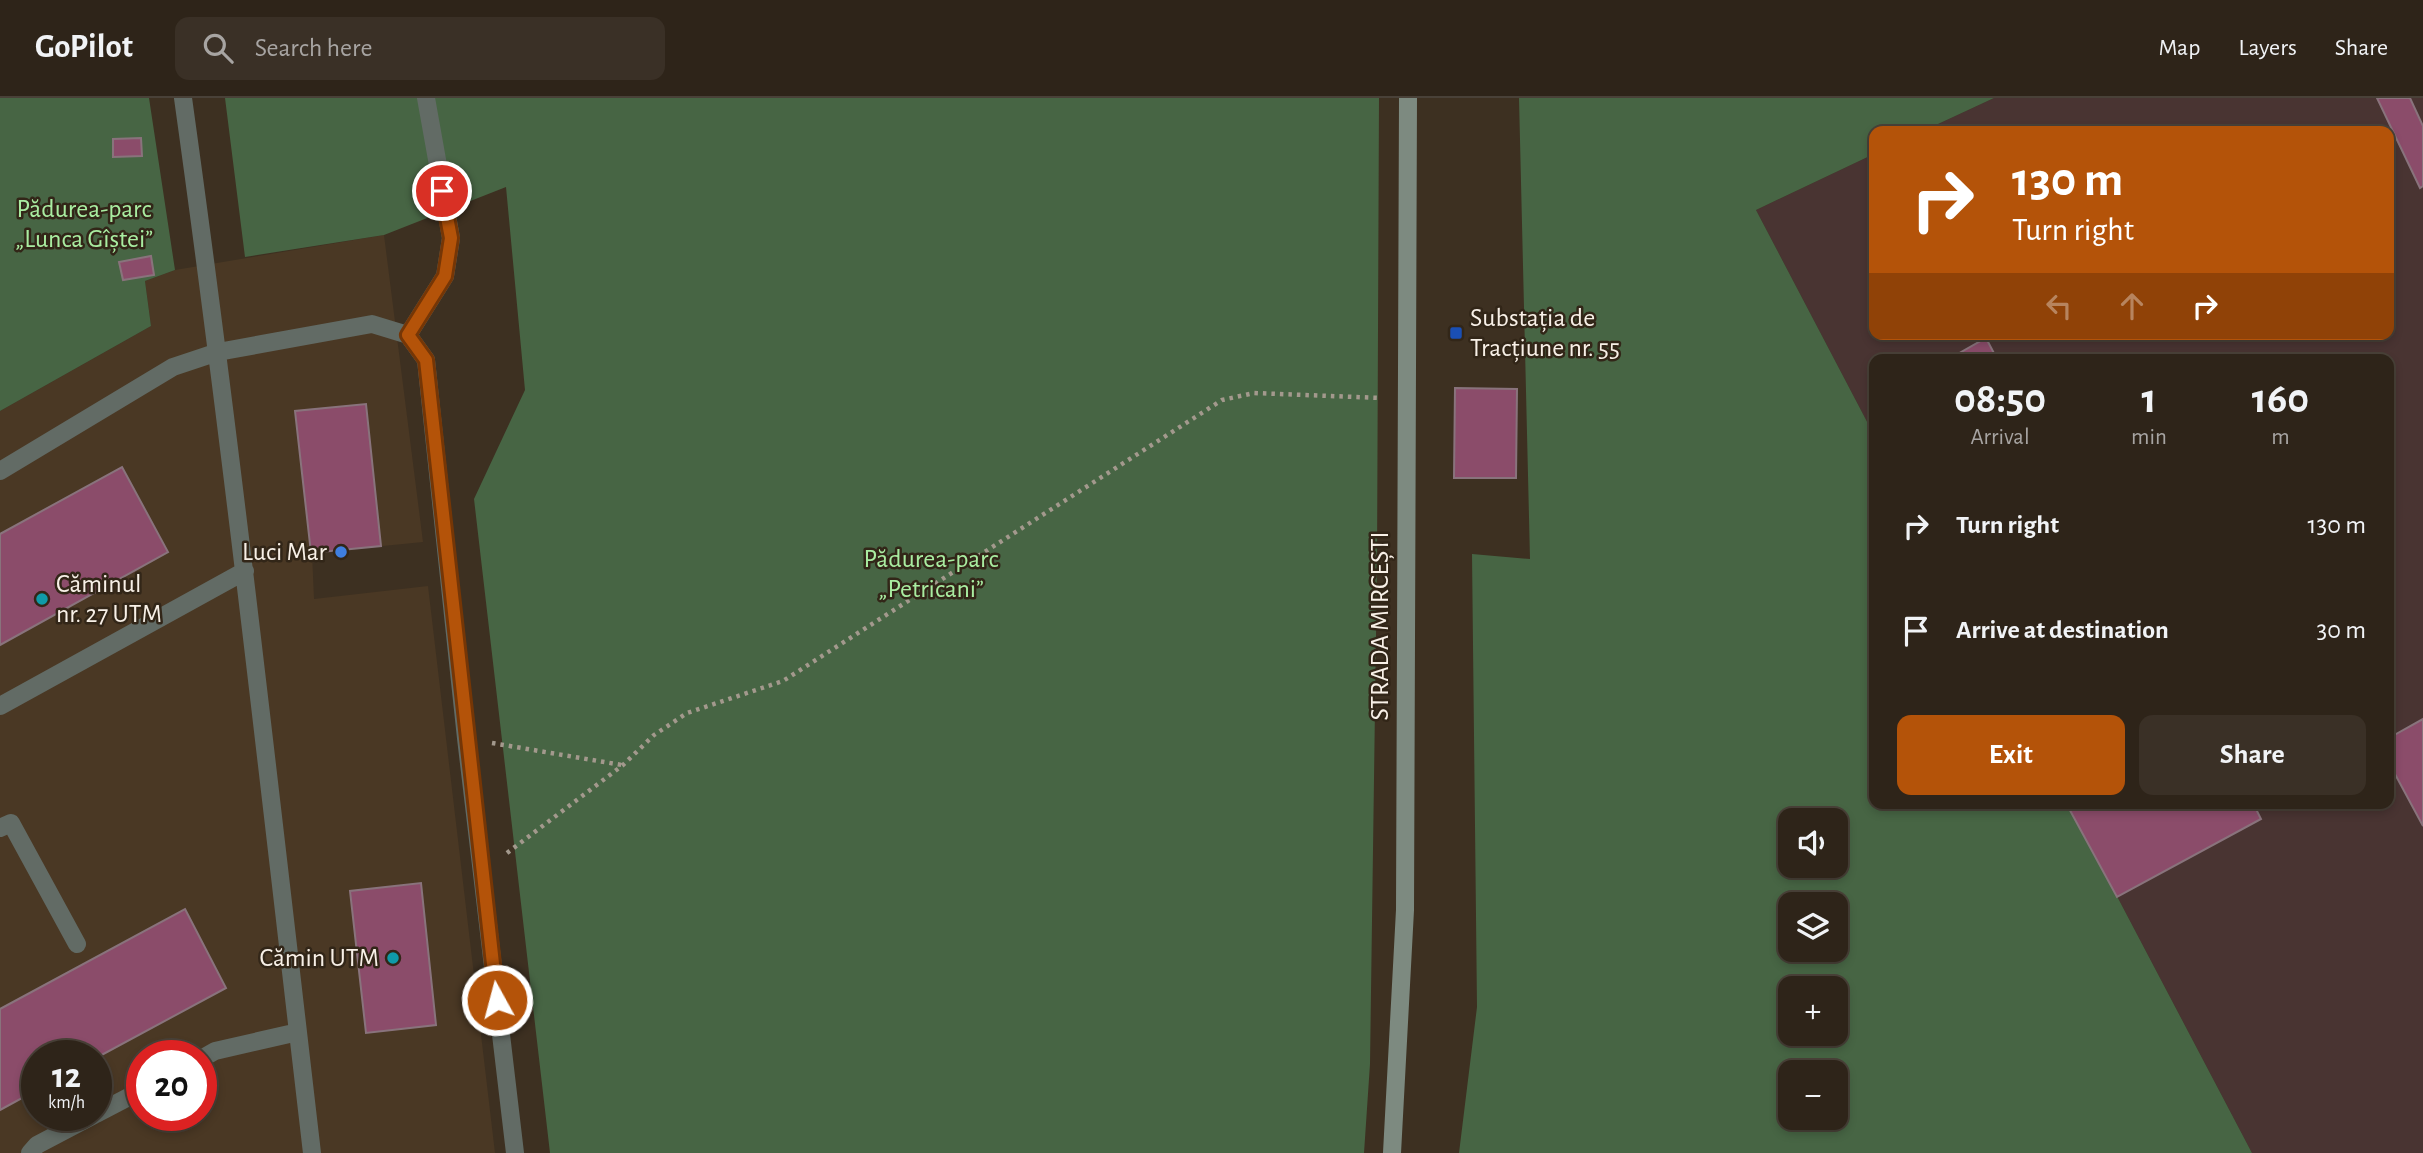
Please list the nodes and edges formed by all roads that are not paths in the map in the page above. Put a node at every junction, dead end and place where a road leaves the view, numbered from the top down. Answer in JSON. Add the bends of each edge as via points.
{"nodes":[{"id":1,"x":183,"y":98,"type":"edge"},
{"id":2,"x":426,"y":98,"type":"edge"},
{"id":3,"x":1408,"y":98,"type":"edge"},
{"id":4,"x":408,"y":335,"type":"junction"},
{"id":5,"x":218,"y":352,"type":"junction"},
{"id":6,"x":0,"y":471,"type":"edge"},
{"id":7,"x":245,"y":571,"type":"junction"},
{"id":8,"x":0,"y":706,"type":"edge"},
{"id":9,"x":0,"y":828,"type":"edge"},
{"id":10,"x":77,"y":944,"type":"dead end"},
{"id":11,"x":298,"y":1032,"type":"junction"},
{"id":12,"x":217,"y":1051,"type":"edge"},
{"id":13,"x":63,"y":1131,"type":"edge"},
{"id":14,"x":30,"y":1153,"type":"edge"},
{"id":15,"x":312,"y":1153,"type":"edge"},
{"id":16,"x":515,"y":1153,"type":"edge"},
{"id":17,"x":1392,"y":1153,"type":"edge"}],
"edges":[{"from":1,"to":5,"type":"lane"},
{"from":2,"to":4,"type":"lane","via":[[451,238],[445,276]]},
{"from":3,"to":17,"type":"main road","name":"STRADA MIRCEȘTI","via":[[1405,910]]},
{"from":4,"to":5,"type":"lane","via":[[372,324]]},
{"from":4,"to":16,"type":"lane","via":[[426,360]]},
{"from":5,"to":6,"type":"lane","via":[[173,367]]},
{"from":5,"to":7,"type":"lane"},
{"from":7,"to":8,"type":"lane"},
{"from":7,"to":11,"type":"lane"},
{"from":9,"to":10,"type":"lane","via":[[11,823]]},
{"from":11,"to":12,"type":"lane"},
{"from":11,"to":15,"type":"lane"},
{"from":13,"to":14,"type":"lane"}]}
